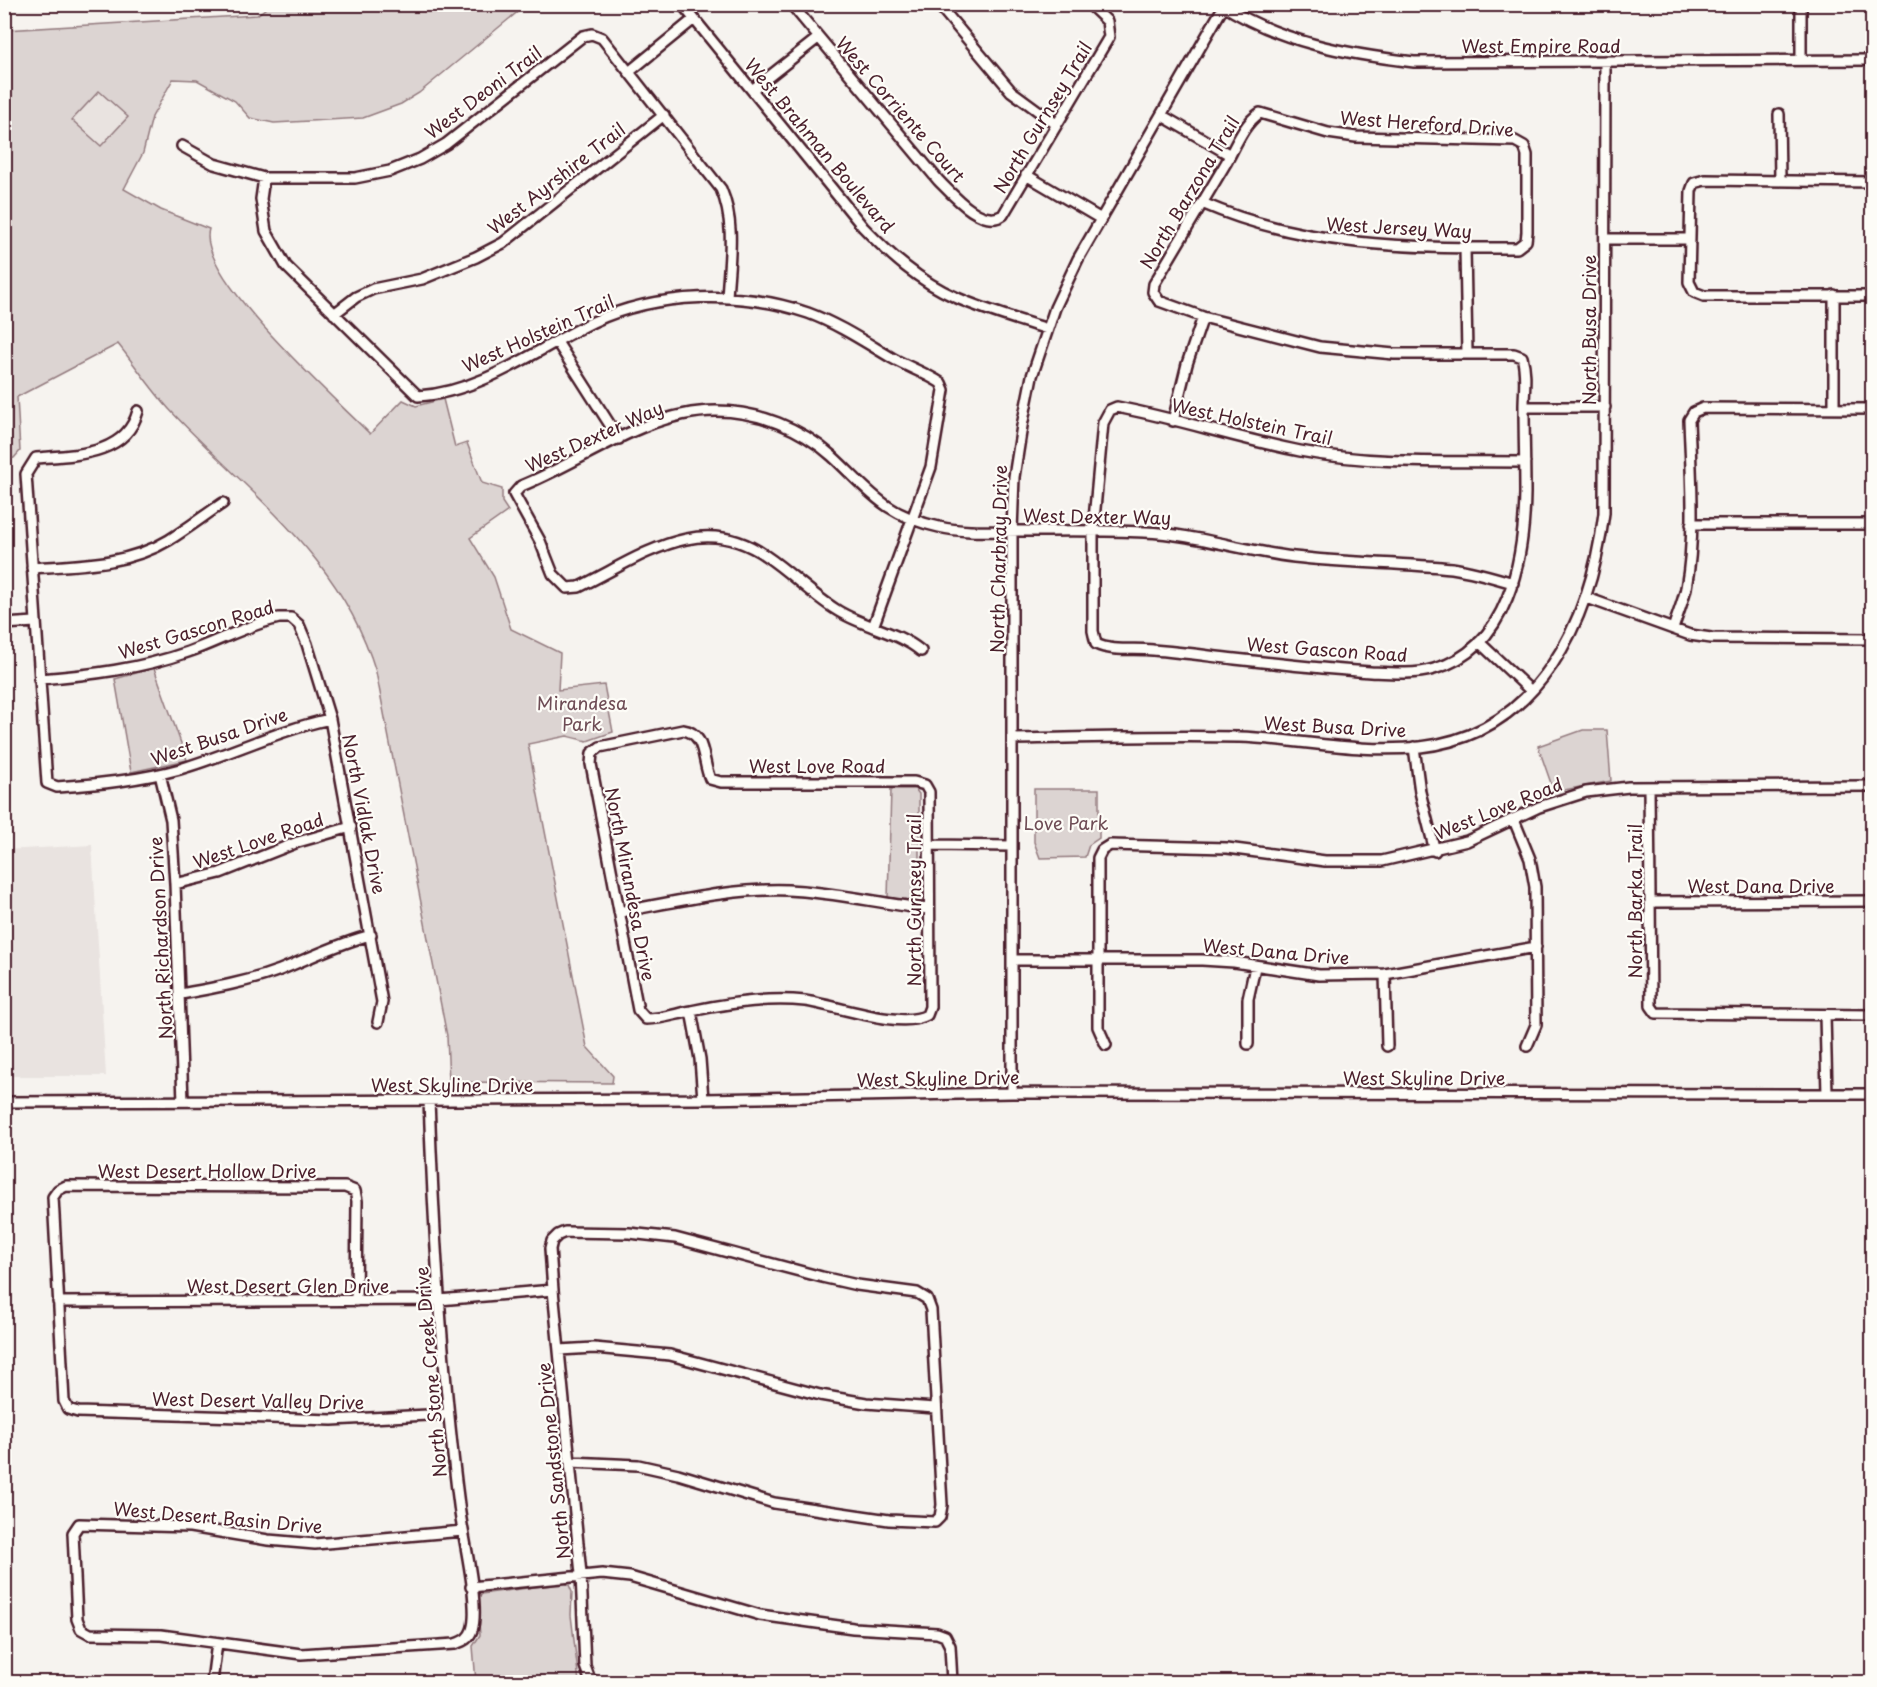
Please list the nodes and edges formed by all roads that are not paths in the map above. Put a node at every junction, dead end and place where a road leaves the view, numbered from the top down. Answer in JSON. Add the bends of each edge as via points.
{"nodes":[{"id":1,"x":682,"y":4,"type":"edge"},
{"id":2,"x":791,"y":4,"type":"edge"},
{"id":3,"x":938,"y":4,"type":"edge"},
{"id":4,"x":1089,"y":4,"type":"edge"},
{"id":5,"x":1801,"y":4,"type":"edge"},
{"id":6,"x":1223,"y":5,"type":"edge"},
{"id":7,"x":694,"y":19,"type":"junction"},
{"id":8,"x":818,"y":38,"type":"junction"},
{"id":9,"x":1801,"y":60,"type":"junction"},
{"id":10,"x":1872,"y":60,"type":"edge"},
{"id":11,"x":1605,"y":61,"type":"junction"},
{"id":12,"x":629,"y":72,"type":"junction"},
{"id":13,"x":752,"y":90,"type":"junction"},
{"id":14,"x":1260,"y":113,"type":"joint"},
{"id":15,"x":1779,"y":114,"type":"dead end"},
{"id":16,"x":664,"y":115,"type":"junction"},
{"id":17,"x":1161,"y":115,"type":"junction"},
{"id":18,"x":1056,"y":124,"type":"junction"},
{"id":19,"x":182,"y":146,"type":"dead end"},
{"id":20,"x":1230,"y":155,"type":"junction"},
{"id":21,"x":1026,"y":175,"type":"junction"},
{"id":22,"x":264,"y":178,"type":"junction"},
{"id":23,"x":1780,"y":180,"type":"junction"},
{"id":24,"x":1872,"y":182,"type":"edge"},
{"id":25,"x":1202,"y":203,"type":"junction"},
{"id":26,"x":998,"y":219,"type":"joint"},
{"id":27,"x":1101,"y":219,"type":"junction"},
{"id":28,"x":1605,"y":239,"type":"junction"},
{"id":29,"x":1690,"y":239,"type":"junction"},
{"id":30,"x":1526,"y":241,"type":"joint"},
{"id":31,"x":1466,"y":248,"type":"junction"},
{"id":32,"x":1834,"y":295,"type":"junction"},
{"id":33,"x":1872,"y":296,"type":"edge"},
{"id":34,"x":727,"y":298,"type":"junction"},
{"id":35,"x":334,"y":314,"type":"junction"},
{"id":36,"x":1203,"y":316,"type":"junction"},
{"id":37,"x":1047,"y":329,"type":"junction"},
{"id":38,"x":557,"y":342,"type":"junction"},
{"id":39,"x":1467,"y":354,"type":"junction"},
{"id":40,"x":1524,"y":406,"type":"junction"},
{"id":41,"x":1605,"y":407,"type":"junction"},
{"id":42,"x":1834,"y":408,"type":"junction"},
{"id":43,"x":1872,"y":409,"type":"edge"},
{"id":44,"x":138,"y":411,"type":"dead end"},
{"id":45,"x":1173,"y":421,"type":"junction"},
{"id":46,"x":619,"y":439,"type":"junction"},
{"id":47,"x":1525,"y":462,"type":"junction"},
{"id":48,"x":222,"y":503,"type":"dead end"},
{"id":49,"x":914,"y":520,"type":"junction"},
{"id":50,"x":1691,"y":524,"type":"junction"},
{"id":51,"x":1872,"y":524,"type":"edge"},
{"id":52,"x":1093,"y":530,"type":"junction"},
{"id":53,"x":1012,"y":531,"type":"junction"},
{"id":54,"x":32,"y":568,"type":"junction"},
{"id":55,"x":1513,"y":583,"type":"junction"},
{"id":56,"x":1587,"y":598,"type":"junction"},
{"id":57,"x":291,"y":618,"type":"joint"},
{"id":58,"x":35,"y":622,"type":"junction"},
{"id":59,"x":4,"y":624,"type":"edge"},
{"id":60,"x":873,"y":627,"type":"junction"},
{"id":61,"x":1673,"y":629,"type":"junction"},
{"id":62,"x":1872,"y":639,"type":"edge"},
{"id":63,"x":1479,"y":642,"type":"junction"},
{"id":64,"x":921,"y":651,"type":"dead end"},
{"id":65,"x":39,"y":679,"type":"junction"},
{"id":66,"x":1531,"y":691,"type":"junction"},
{"id":67,"x":330,"y":719,"type":"junction"},
{"id":68,"x":1012,"y":738,"type":"junction"},
{"id":69,"x":1414,"y":747,"type":"junction"},
{"id":70,"x":160,"y":774,"type":"junction"},
{"id":71,"x":710,"y":779,"type":"joint"},
{"id":72,"x":925,"y":785,"type":"joint"},
{"id":73,"x":1872,"y":786,"type":"edge"},
{"id":74,"x":1649,"y":787,"type":"junction"},
{"id":75,"x":1514,"y":819,"type":"junction"},
{"id":76,"x":351,"y":827,"type":"junction"},
{"id":77,"x":929,"y":845,"type":"junction"},
{"id":78,"x":1012,"y":846,"type":"junction"},
{"id":79,"x":1435,"y":851,"type":"junction"},
{"id":80,"x":175,"y":884,"type":"junction"},
{"id":81,"x":1872,"y":901,"type":"edge"},
{"id":82,"x":1650,"y":902,"type":"junction"},
{"id":83,"x":929,"y":909,"type":"junction"},
{"id":84,"x":619,"y":912,"type":"junction"},
{"id":85,"x":371,"y":934,"type":"junction"},
{"id":86,"x":1536,"y":947,"type":"junction"},
{"id":87,"x":1011,"y":960,"type":"junction"},
{"id":88,"x":1097,"y":960,"type":"junction"},
{"id":89,"x":1255,"y":967,"type":"junction"},
{"id":90,"x":1385,"y":974,"type":"junction"},
{"id":91,"x":181,"y":993,"type":"junction"},
{"id":92,"x":691,"y":1011,"type":"junction"},
{"id":93,"x":1825,"y":1015,"type":"junction"},
{"id":94,"x":1872,"y":1015,"type":"edge"},
{"id":95,"x":378,"y":1022,"type":"dead end"},
{"id":96,"x":1248,"y":1044,"type":"dead end"},
{"id":97,"x":1106,"y":1045,"type":"dead end"},
{"id":98,"x":1387,"y":1046,"type":"dead end"},
{"id":99,"x":1527,"y":1046,"type":"dead end"},
{"id":100,"x":1012,"y":1093,"type":"junction"},
{"id":101,"x":1827,"y":1094,"type":"junction"},
{"id":102,"x":1872,"y":1094,"type":"edge"},
{"id":103,"x":703,"y":1099,"type":"junction"},
{"id":104,"x":429,"y":1100,"type":"junction"},
{"id":105,"x":183,"y":1101,"type":"junction"},
{"id":106,"x":4,"y":1102,"type":"edge"},
{"id":107,"x":553,"y":1290,"type":"junction"},
{"id":108,"x":439,"y":1300,"type":"junction"},
{"id":109,"x":356,"y":1301,"type":"junction"},
{"id":110,"x":58,"y":1302,"type":"junction"},
{"id":111,"x":559,"y":1350,"type":"junction"},
{"id":112,"x":935,"y":1408,"type":"junction"},
{"id":113,"x":447,"y":1414,"type":"junction"},
{"id":114,"x":570,"y":1462,"type":"junction"},
{"id":115,"x":463,"y":1531,"type":"junction"},
{"id":116,"x":581,"y":1574,"type":"junction"},
{"id":117,"x":471,"y":1587,"type":"junction"},
{"id":118,"x":217,"y":1643,"type":"junction"},
{"id":119,"x":592,"y":1680,"type":"edge"},
{"id":120,"x":212,"y":1683,"type":"edge"},
{"id":121,"x":952,"y":1683,"type":"edge"}],
"edges":[{"from":1,"to":7,"type":"street","name":"West Brahman Boulevard"},
{"from":2,"to":8,"type":"street","name":"West Corriente Court"},
{"from":3,"to":18,"type":"street","via":[[1011,91]]},
{"from":4,"to":18,"type":"street","name":"North Gurnsey Trail","via":[[1107,21],[1109,37]]},
{"from":5,"to":9,"type":"street"},
{"from":6,"to":11,"type":"street","name":"West Empire Road","via":[[1265,28],[1358,55],[1414,62]]},
{"from":6,"to":17,"type":"street","name":"North Charbray Drive"},
{"from":7,"to":12,"type":"street"},
{"from":7,"to":13,"type":"street","name":"West Brahman Boulevard"},
{"from":8,"to":13,"type":"street"},
{"from":8,"to":26,"type":"street","name":"West Corriente Court","via":[[938,180],[987,219]]},
{"from":9,"to":10,"type":"street","name":"West Empire Road"},
{"from":9,"to":11,"type":"street","name":"West Empire Road"},
{"from":11,"to":28,"type":"street","name":"North Busa Drive"},
{"from":12,"to":16,"type":"street"},
{"from":12,"to":22,"type":"street","name":"West Deoni Trail","via":[[602,38],[583,36],[446,144],[420,159],[390,171],[355,178]]},
{"from":13,"to":37,"type":"street","name":"West Brahman Boulevard","via":[[863,227],[908,269],[955,297]]},
{"from":14,"to":20,"type":"street","name":"North Barzona Trail","via":[[1253,117]]},
{"from":14,"to":30,"type":"street","name":"West Hereford Drive","via":[[1356,137],[1515,141],[1524,146],[1527,155]]},
{"from":15,"to":23,"type":"street"},
{"from":16,"to":34,"type":"street","via":[[710,173],[728,207],[731,228]]},
{"from":16,"to":35,"type":"street","name":"West Ayrshire Trail","via":[[503,243],[423,279],[373,289]]},
{"from":17,"to":20,"type":"street"},
{"from":17,"to":27,"type":"street","name":"North Charbray Drive"},
{"from":18,"to":21,"type":"street","name":"North Gurnsey Trail"},
{"from":19,"to":22,"type":"street","name":"West Deoni Trail","via":[[214,164]]},
{"from":20,"to":25,"type":"street","name":"North Barzona Trail"},
{"from":21,"to":26,"type":"street","name":"North Gurnsey Trail"},
{"from":21,"to":27,"type":"street"},
{"from":22,"to":35,"type":"street","via":[[262,214],[270,240],[286,266]]},
{"from":23,"to":24,"type":"street"},
{"from":23,"to":29,"type":"street","via":[[1694,183]]},
{"from":25,"to":31,"type":"street","name":"West Jersey Way","via":[[1318,239]]},
{"from":25,"to":36,"type":"street","name":"North Barzona Trail","via":[[1153,292],[1159,301]]},
{"from":27,"to":37,"type":"street","name":"North Charbray Drive","via":[[1065,285]]},
{"from":28,"to":29,"type":"street"},
{"from":28,"to":41,"type":"street","name":"North Busa Drive"},
{"from":29,"to":32,"type":"street","via":[[1689,282],[1694,292],[1704,296]]},
{"from":30,"to":31,"type":"street","name":"West Jersey Way","via":[[1517,248]]},
{"from":31,"to":39,"type":"street"},
{"from":32,"to":33,"type":"street"},
{"from":32,"to":42,"type":"street"},
{"from":34,"to":38,"type":"street","name":"West Holstein Trail","via":[[684,299],[620,312]]},
{"from":34,"to":49,"type":"street","name":"West Holstein Trail","via":[[808,313],[941,383],[944,390],[931,468]]},
{"from":35,"to":38,"type":"street","name":"West Holstein Trail","via":[[418,396],[473,382]]},
{"from":36,"to":39,"type":"street","via":[[1320,347],[1394,354]]},
{"from":36,"to":45,"type":"street"},
{"from":37,"to":53,"type":"street","name":"North Charbray Drive","via":[[1022,426],[1014,477]]},
{"from":38,"to":46,"type":"street"},
{"from":39,"to":40,"type":"street","name":"West Gascon Road","via":[[1522,357]]},
{"from":40,"to":41,"type":"street"},
{"from":40,"to":47,"type":"street","name":"West Gascon Road"},
{"from":41,"to":56,"type":"street","name":"North Busa Drive","via":[[1604,513],[1600,550]]},
{"from":42,"to":43,"type":"street"},
{"from":42,"to":50,"type":"street","via":[[1703,408],[1694,412],[1689,420]]},
{"from":44,"to":54,"type":"street","via":[[135,424],[117,442],[80,455],[36,458],[30,464],[26,474]]},
{"from":45,"to":47,"type":"street","name":"West Holstein Trail","via":[[1335,456]]},
{"from":45,"to":52,"type":"street","name":"West Holstein Trail","via":[[1117,407],[1110,410],[1103,423]]},
{"from":46,"to":49,"type":"street","name":"West Dexter Way","via":[[687,414],[730,412],[763,417],[810,439],[881,503]]},
{"from":46,"to":60,"type":"street","name":"West Dexter Way","via":[[521,486],[514,494],[554,573],[567,588],[579,587],[680,539],[723,536],[766,556],[840,613]]},
{"from":47,"to":55,"type":"street","name":"West Gascon Road","via":[[1524,530]]},
{"from":48,"to":54,"type":"street","via":[[167,541],[140,554],[112,561]]},
{"from":49,"to":53,"type":"street","name":"West Dexter Way","via":[[959,531]]},
{"from":49,"to":60,"type":"street"},
{"from":50,"to":51,"type":"street"},
{"from":50,"to":61,"type":"street","via":[[1686,590]]},
{"from":52,"to":53,"type":"street","name":"West Dexter Way"},
{"from":52,"to":55,"type":"street","name":"West Dexter Way","via":[[1181,534],[1252,551],[1358,564],[1453,568]]},
{"from":52,"to":63,"type":"street","name":"West Gascon Road","via":[[1093,631],[1096,644],[1106,649],[1409,673],[1449,663]]},
{"from":53,"to":68,"type":"street","name":"North Charbray Drive"},
{"from":54,"to":58,"type":"street"},
{"from":55,"to":63,"type":"street","name":"West Gascon Road","via":[[1500,614]]},
{"from":56,"to":61,"type":"street"},
{"from":56,"to":66,"type":"street","name":"West Busa Drive","via":[[1563,650]]},
{"from":57,"to":65,"type":"street","name":"West Gascon Road","via":[[267,620],[188,652],[111,672]]},
{"from":57,"to":67,"type":"street","name":"North Vidlak Drive","via":[[307,644]]},
{"from":58,"to":59,"type":"street"},
{"from":58,"to":65,"type":"street"},
{"from":60,"to":64,"type":"street","via":[[906,639]]},
{"from":61,"to":62,"type":"street","via":[[1711,638]]},
{"from":63,"to":66,"type":"street"},
{"from":65,"to":70,"type":"street","name":"West Busa Drive","via":[[47,783],[57,787]]},
{"from":66,"to":69,"type":"street","name":"West Busa Drive","via":[[1500,718],[1473,733]]},
{"from":67,"to":70,"type":"street","name":"West Busa Drive"},
{"from":67,"to":76,"type":"street","name":"North Vidlak Drive"},
{"from":68,"to":69,"type":"street","name":"West Busa Drive","via":[[1240,737],[1385,749]]},
{"from":68,"to":78,"type":"street","name":"North Charbray Drive"},
{"from":69,"to":79,"type":"street","via":[[1420,792]]},
{"from":70,"to":80,"type":"street","name":"North Richardson Drive","via":[[171,820]]},
{"from":71,"to":72,"type":"street","name":"West Love Road"},
{"from":71,"to":84,"type":"street","name":"North Mirandesa Drive","via":[[699,737],[693,732],[683,730],[600,747],[592,753]]},
{"from":72,"to":77,"type":"street","name":"North Gurnsey Trail","via":[[929,792]]},
{"from":73,"to":74,"type":"street","name":"West Love Road"},
{"from":74,"to":75,"type":"street","name":"West Love Road","via":[[1586,792]]},
{"from":74,"to":82,"type":"street","name":"North Barka Trail"},
{"from":75,"to":79,"type":"street","name":"West Love Road"},
{"from":75,"to":86,"type":"street","via":[[1530,859],[1535,887]]},
{"from":76,"to":80,"type":"street","name":"West Love Road","via":[[298,842],[220,873]]},
{"from":76,"to":85,"type":"street","name":"North Vidlak Drive"},
{"from":77,"to":78,"type":"street"},
{"from":77,"to":83,"type":"street","name":"North Gurnsey Trail"},
{"from":78,"to":87,"type":"street","name":"North Charbray Drive"},
{"from":79,"to":88,"type":"street","name":"West Love Road","via":[[1355,862],[1227,848],[1110,845],[1098,858]]},
{"from":80,"to":91,"type":"street","name":"North Richardson Drive"},
{"from":81,"to":82,"type":"street","name":"West Dana Drive"},
{"from":82,"to":93,"type":"street","name":"North Barka Trail","via":[[1651,1006],[1656,1013]]},
{"from":83,"to":84,"type":"street","via":[[820,893],[755,890]]},
{"from":83,"to":92,"type":"street","name":"North Gurnsey Trail","via":[[930,1007],[920,1019],[875,1016],[807,1001],[778,1000]]},
{"from":84,"to":92,"type":"street","name":"North Mirandesa Drive","via":[[638,1010],[646,1019]]},
{"from":85,"to":91,"type":"street","via":[[227,986]]},
{"from":85,"to":95,"type":"street","name":"North Vidlak Drive","via":[[382,1002]]},
{"from":86,"to":90,"type":"street","name":"West Dana Drive"},
{"from":86,"to":99,"type":"street","via":[[1536,1025]]},
{"from":87,"to":88,"type":"street","name":"West Dana Drive"},
{"from":87,"to":100,"type":"street","name":"North Charbray Drive"},
{"from":88,"to":89,"type":"street","name":"West Dana Drive","via":[[1202,960]]},
{"from":88,"to":97,"type":"street","via":[[1098,1027]]},
{"from":89,"to":90,"type":"street","name":"West Dana Drive","via":[[1319,975]]},
{"from":89,"to":96,"type":"street","via":[[1248,999]]},
{"from":90,"to":98,"type":"street"},
{"from":91,"to":105,"type":"street","name":"North Richardson Drive"},
{"from":92,"to":103,"type":"street"},
{"from":93,"to":94,"type":"street"},
{"from":93,"to":101,"type":"street"},
{"from":100,"to":101,"type":"street","name":"West Skyline Drive"},
{"from":100,"to":103,"type":"street","name":"West Skyline Drive"},
{"from":101,"to":102,"type":"street","name":"West Skyline Drive"},
{"from":103,"to":104,"type":"street","name":"West Skyline Drive"},
{"from":104,"to":105,"type":"street","name":"West Skyline Drive"},
{"from":104,"to":108,"type":"street","name":"North Stone Creek Drive"},
{"from":105,"to":106,"type":"street","name":"West Skyline Drive"},
{"from":107,"to":108,"type":"street","name":"West Desert Glen Drive"},
{"from":107,"to":111,"type":"street","name":"North Sandstone Drive"},
{"from":107,"to":112,"type":"street","name":"North Sandstone Drive","via":[[550,1249],[552,1241],[565,1232],[675,1238],[822,1277],[917,1293],[927,1299],[931,1310]]},
{"from":108,"to":109,"type":"street","name":"West Desert Glen Drive"},
{"from":108,"to":113,"type":"street","name":"North Stone Creek Drive"},
{"from":109,"to":110,"type":"street","name":"West Desert Glen Drive"},
{"from":109,"to":110,"type":"street","name":"West Desert Hollow Drive","via":[[356,1191],[345,1187],[66,1186],[53,1197]]},
{"from":110,"to":113,"type":"street","name":"West Desert Valley Drive","via":[[64,1401],[68,1409],[78,1412],[332,1420]]},
{"from":111,"to":112,"type":"street","via":[[594,1347],[670,1354],[809,1393],[866,1403]]},
{"from":111,"to":114,"type":"street","name":"North Sandstone Drive"},
{"from":112,"to":114,"type":"street","via":[[942,1505],[935,1522],[889,1520],[774,1503],[638,1465]]},
{"from":113,"to":115,"type":"street","name":"North Stone Creek Drive"},
{"from":114,"to":116,"type":"street","name":"North Sandstone Drive"},
{"from":115,"to":117,"type":"street","name":"North Stone Creek Drive"},
{"from":115,"to":118,"type":"street","name":"West Desert Basin Drive","via":[[315,1544],[190,1527],[78,1524],[73,1533],[77,1619],[81,1629],[90,1634],[161,1635]]},
{"from":116,"to":117,"type":"street"},
{"from":116,"to":119,"type":"street","name":"North Sandstone Drive","via":[[585,1666]]},
{"from":116,"to":121,"type":"street","via":[[630,1577],[760,1615],[945,1636],[950,1646]]},
{"from":117,"to":118,"type":"street","name":"North Stone Creek Drive","via":[[472,1630],[467,1639],[455,1644],[332,1654],[268,1651]]},
{"from":118,"to":120,"type":"street"}]}
